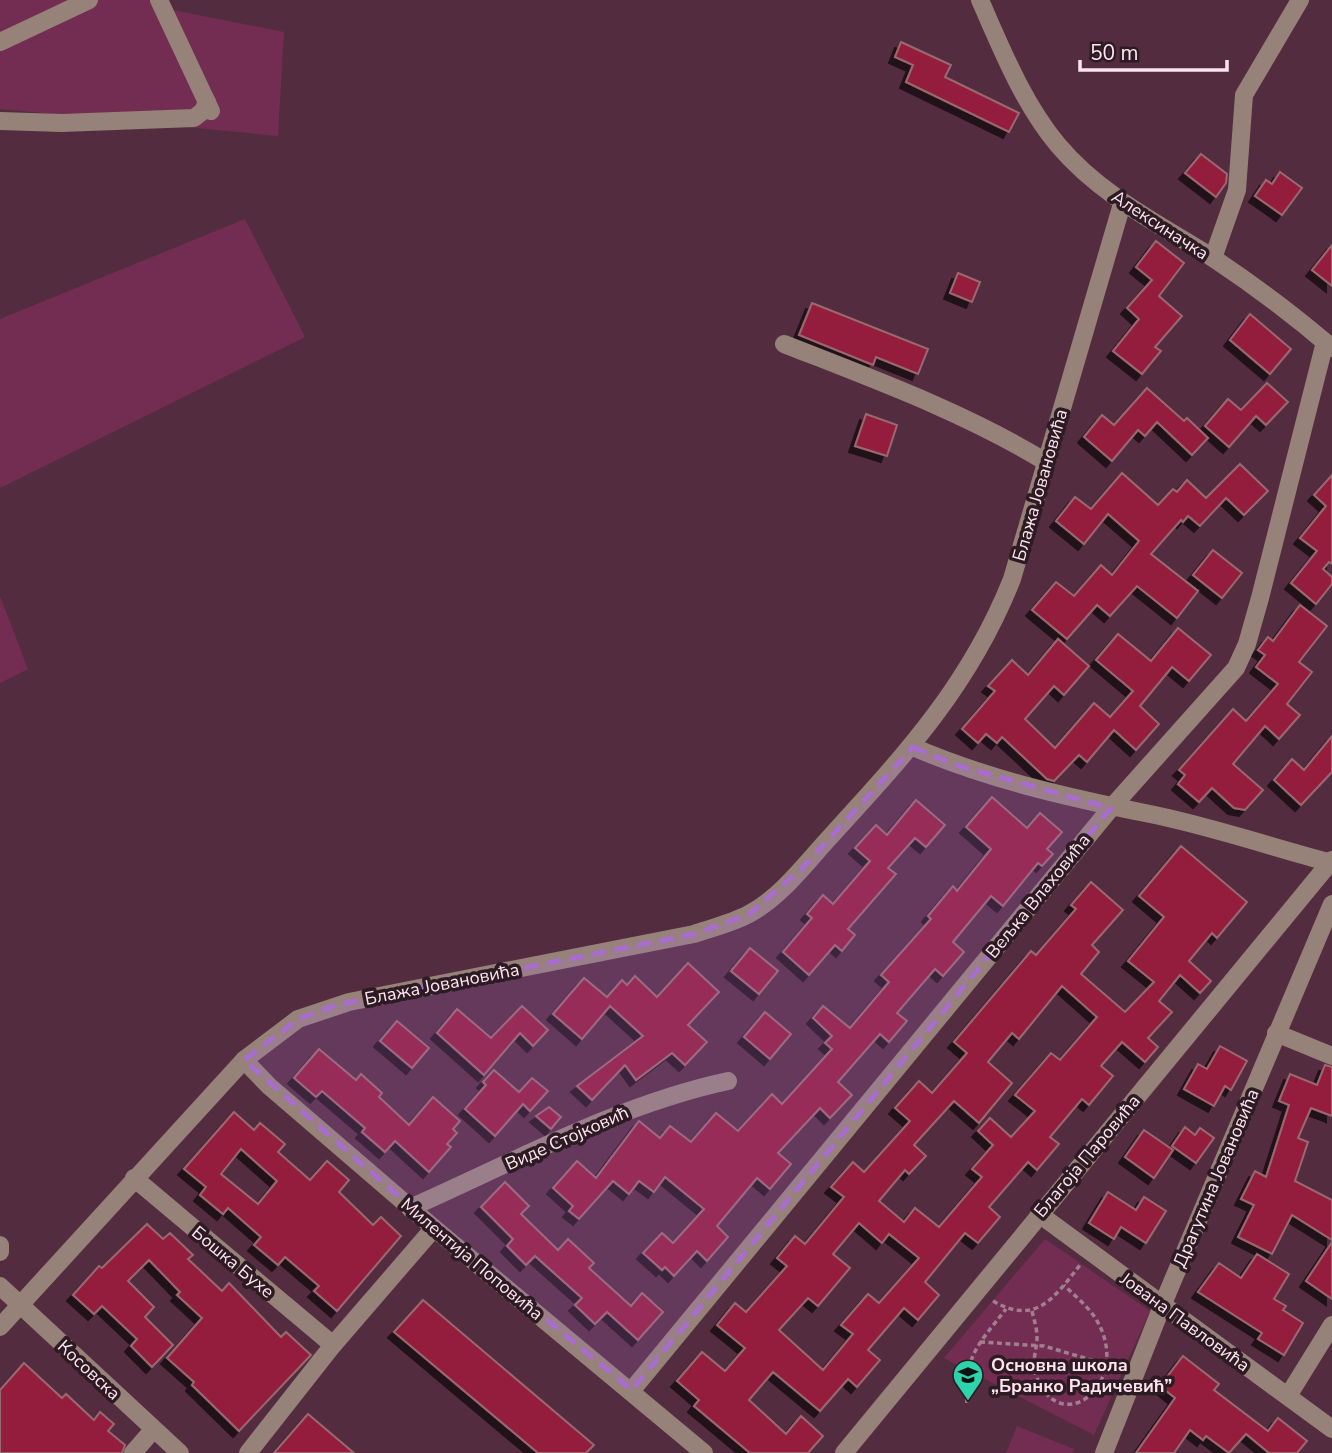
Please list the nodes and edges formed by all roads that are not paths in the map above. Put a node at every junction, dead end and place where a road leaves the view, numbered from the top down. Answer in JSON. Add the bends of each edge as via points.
{"nodes":[{"id":1,"x":89,"y":0,"type":"edge"},
{"id":2,"x":159,"y":0,"type":"edge"},
{"id":3,"x":980,"y":0,"type":"edge"},
{"id":4,"x":1300,"y":0,"type":"edge"},
{"id":5,"x":0,"y":42,"type":"edge"},
{"id":6,"x":0,"y":121,"type":"edge"},
{"id":7,"x":1122,"y":204,"type":"junction"},
{"id":8,"x":1213,"y":258,"type":"junction"},
{"id":9,"x":784,"y":344,"type":"dead end"},
{"id":10,"x":1328,"y":345,"type":"edge"},
{"id":11,"x":1046,"y":462,"type":"junction"},
{"id":12,"x":913,"y":747,"type":"junction"},
{"id":13,"x":1111,"y":808,"type":"junction"},
{"id":14,"x":1331,"y":862,"type":"edge"},
{"id":15,"x":1332,"y":904,"type":"edge"},
{"id":16,"x":1276,"y":1032,"type":"junction"},
{"id":17,"x":1332,"y":1056,"type":"edge"},
{"id":18,"x":244,"y":1060,"type":"junction"},
{"id":19,"x":728,"y":1081,"type":"dead end"},
{"id":20,"x":134,"y":1178,"type":"junction"},
{"id":21,"x":410,"y":1208,"type":"junction"},
{"id":22,"x":1039,"y":1214,"type":"junction"},
{"id":23,"x":434,"y":1228,"type":"junction"},
{"id":24,"x":0,"y":1245,"type":"edge"},
{"id":25,"x":0,"y":1252,"type":"edge"},
{"id":26,"x":0,"y":1286,"type":"edge"},
{"id":27,"x":18,"y":1304,"type":"junction"},
{"id":28,"x":1162,"y":1306,"type":"junction"},
{"id":29,"x":1332,"y":1325,"type":"edge"},
{"id":30,"x":0,"y":1327,"type":"edge"},
{"id":31,"x":333,"y":1345,"type":"junction"},
{"id":32,"x":632,"y":1390,"type":"junction"},
{"id":33,"x":1288,"y":1396,"type":"junction"},
{"id":34,"x":1332,"y":1429,"type":"edge"},
{"id":35,"x":153,"y":1430,"type":"junction"},
{"id":36,"x":133,"y":1453,"type":"edge"},
{"id":37,"x":180,"y":1453,"type":"edge"},
{"id":38,"x":248,"y":1453,"type":"edge"},
{"id":39,"x":704,"y":1453,"type":"edge"},
{"id":40,"x":844,"y":1453,"type":"edge"},
{"id":41,"x":1104,"y":1453,"type":"edge"}],
"edges":[{"from":1,"to":5,"type":"street"},
{"from":2,"to":6,"type":"street","via":[[210,109],[194,118]]},
{"from":3,"to":7,"type":"street","name":"Алексиначка","via":[[1043,125],[1059,146]]},
{"from":4,"to":8,"type":"street","via":[[1244,95],[1237,190]]},
{"from":7,"to":8,"type":"street","name":"Алексиначка"},
{"from":7,"to":11,"type":"street","name":"Блажа Јовановића"},
{"from":8,"to":10,"type":"street","name":"Алексиначка","via":[[1277,301]]},
{"from":9,"to":11,"type":"street","via":[[924,400]]},
{"from":10,"to":13,"type":"street","name":"Вељка Влаховића","via":[[1261,598],[1236,668]]},
{"from":11,"to":12,"type":"street","name":"Блажа Јовановића","via":[[998,616],[973,663]]},
{"from":12,"to":13,"type":"street","via":[[988,775]]},
{"from":12,"to":18,"type":"street","name":"Блажа Јовановића","via":[[802,868],[749,914],[694,934],[336,1005],[298,1018]]},
{"from":13,"to":14,"type":"street"},
{"from":13,"to":32,"type":"street","name":"Вељка Влаховића"},
{"from":14,"to":22,"type":"street","name":"Благоја Паровића"},
{"from":15,"to":16,"type":"street","name":"Драгутина Јовановића"},
{"from":16,"to":17,"type":"street"},
{"from":16,"to":28,"type":"street","name":"Драгутина Јовановића"},
{"from":18,"to":20,"type":"street","name":"Блажа Јовановића"},
{"from":18,"to":21,"type":"street","name":"Милентија Поповића"},
{"from":19,"to":21,"type":"street","name":"Виде Стојковић","via":[[681,1091],[599,1123]]},
{"from":20,"to":27,"type":"street","name":"Блажа Јовановића"},
{"from":20,"to":31,"type":"street","name":"Бошка Бухе"},
{"from":21,"to":23,"type":"street","name":"Милентија Поповића"},
{"from":22,"to":28,"type":"street","name":"Јована Павловића"},
{"from":22,"to":40,"type":"street","name":"Благоја Паровића"},
{"from":23,"to":31,"type":"street"},
{"from":23,"to":32,"type":"street","name":"Милентија Поповића"},
{"from":24,"to":25,"type":"street"},
{"from":26,"to":27,"type":"street","name":"Косовска"},
{"from":27,"to":30,"type":"street","name":"Блажа Јовановића"},
{"from":27,"to":35,"type":"street","name":"Косовска"},
{"from":28,"to":33,"type":"street","name":"Јована Павловића"},
{"from":28,"to":41,"type":"street","name":"Драгутина Јовановића"},
{"from":29,"to":33,"type":"street"},
{"from":31,"to":38,"type":"street"},
{"from":32,"to":39,"type":"street","name":"Милентија Поповића"},
{"from":33,"to":34,"type":"street","name":"Јована Павловића"},
{"from":35,"to":36,"type":"street"},
{"from":35,"to":37,"type":"street","name":"Косовска"}]}
